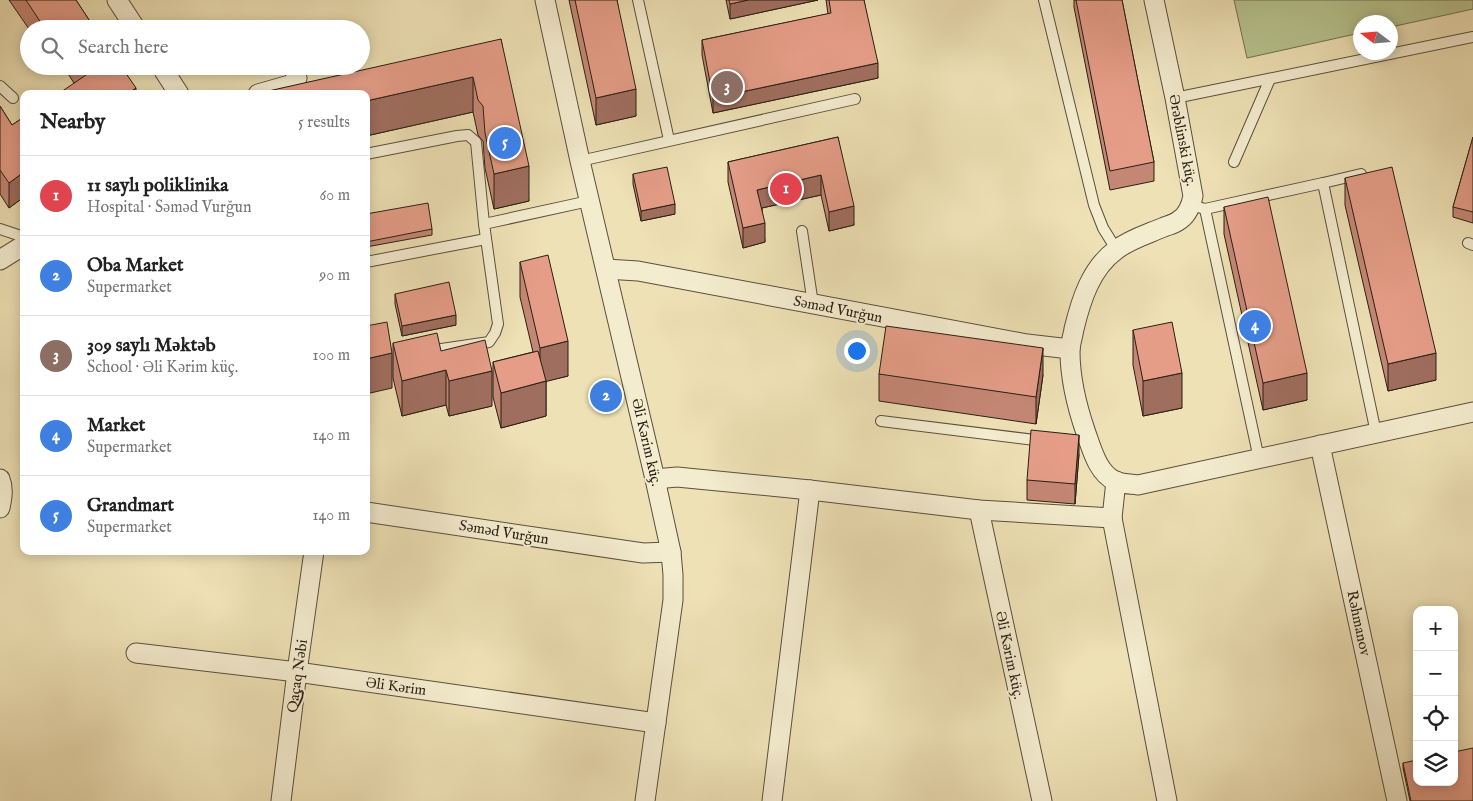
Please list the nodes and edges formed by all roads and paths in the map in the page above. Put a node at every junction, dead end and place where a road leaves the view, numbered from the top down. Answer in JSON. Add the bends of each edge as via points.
{"nodes":[{"id":1,"x":117,"y":0,"type":"edge"},
{"id":2,"x":545,"y":0,"type":"edge"},
{"id":3,"x":638,"y":0,"type":"edge"},
{"id":4,"x":1044,"y":0,"type":"edge"},
{"id":5,"x":1154,"y":0,"type":"edge"},
{"id":6,"x":130,"y":20,"type":"edge"},
{"id":7,"x":1473,"y":37,"type":"edge"},
{"id":8,"x":167,"y":75,"type":"edge"},
{"id":9,"x":296,"y":75,"type":"edge"},
{"id":10,"x":1270,"y":79,"type":"junction"},
{"id":11,"x":0,"y":86,"type":"edge"},
{"id":12,"x":177,"y":90,"type":"edge"},
{"id":13,"x":272,"y":90,"type":"edge"},
{"id":14,"x":13,"y":98,"type":"dead end"},
{"id":15,"x":1175,"y":98,"type":"junction"},
{"id":16,"x":855,"y":99,"type":"dead end"},
{"id":17,"x":669,"y":140,"type":"junction"},
{"id":18,"x":370,"y":153,"type":"edge"},
{"id":19,"x":580,"y":161,"type":"junction"},
{"id":20,"x":1234,"y":162,"type":"dead end"},
{"id":21,"x":1361,"y":174,"type":"edge"},
{"id":22,"x":1323,"y":184,"type":"junction"},
{"id":23,"x":589,"y":201,"type":"junction"},
{"id":24,"x":1198,"y":207,"type":"junction"},
{"id":25,"x":484,"y":224,"type":"junction"},
{"id":26,"x":0,"y":229,"type":"edge"},
{"id":27,"x":802,"y":231,"type":"dead end"},
{"id":28,"x":20,"y":236,"type":"edge"},
{"id":29,"x":486,"y":240,"type":"junction"},
{"id":30,"x":20,"y":248,"type":"edge"},
{"id":31,"x":1116,"y":249,"type":"junction"},
{"id":32,"x":0,"y":260,"type":"edge"},
{"id":33,"x":370,"y":261,"type":"edge"},
{"id":34,"x":606,"y":269,"type":"junction"},
{"id":35,"x":813,"y":304,"type":"junction"},
{"id":36,"x":1070,"y":350,"type":"junction"},
{"id":37,"x":419,"y":353,"type":"edge"},
{"id":38,"x":1473,"y":412,"type":"edge"},
{"id":39,"x":881,"y":421,"type":"dead end"},
{"id":40,"x":1376,"y":433,"type":"junction"},
{"id":41,"x":1051,"y":442,"type":"edge"},
{"id":42,"x":1320,"y":445,"type":"junction"},
{"id":43,"x":1259,"y":459,"type":"junction"},
{"id":44,"x":0,"y":479,"type":"edge"},
{"id":45,"x":655,"y":479,"type":"junction"},
{"id":46,"x":1116,"y":481,"type":"junction"},
{"id":47,"x":810,"y":490,"type":"junction"},
{"id":48,"x":0,"y":508,"type":"edge"},
{"id":49,"x":979,"y":510,"type":"junction"},
{"id":50,"x":370,"y":513,"type":"edge"},
{"id":51,"x":1112,"y":518,"type":"junction"},
{"id":52,"x":671,"y":552,"type":"junction"},
{"id":53,"x":313,"y":555,"type":"edge"},
{"id":54,"x":136,"y":653,"type":"dead end"},
{"id":55,"x":297,"y":672,"type":"junction"},
{"id":56,"x":656,"y":723,"type":"junction"},
{"id":57,"x":281,"y":801,"type":"edge"},
{"id":58,"x":645,"y":801,"type":"edge"},
{"id":59,"x":772,"y":801,"type":"edge"},
{"id":60,"x":1042,"y":801,"type":"edge"},
{"id":61,"x":1167,"y":801,"type":"edge"},
{"id":62,"x":1397,"y":801,"type":"edge"}],
"edges":[{"from":1,"to":6,"type":"street"},
{"from":2,"to":19,"type":"street","name":"Əli Kərim küç."},
{"from":3,"to":17,"type":"lane"},
{"from":4,"to":31,"type":"lane","via":[[1094,205]]},
{"from":5,"to":15,"type":"street","name":"Ərəblinski küç."},
{"from":7,"to":10,"type":"lane"},
{"from":8,"to":12,"type":"street"},
{"from":9,"to":13,"type":"street","via":[[293,84]]},
{"from":10,"to":15,"type":"lane"},
{"from":10,"to":20,"type":"lane"},
{"from":11,"to":14,"type":"lane"},
{"from":15,"to":24,"type":"street","name":"Ərəblinski küç.","via":[[1193,196]]},
{"from":16,"to":17,"type":"lane"},
{"from":17,"to":19,"type":"lane"},
{"from":18,"to":25,"type":"lane","via":[[468,136],[476,142]]},
{"from":19,"to":23,"type":"street","name":"Əli Kərim küç."},
{"from":21,"to":22,"type":"lane"},
{"from":22,"to":24,"type":"lane"},
{"from":22,"to":40,"type":"lane"},
{"from":23,"to":25,"type":"lane"},
{"from":23,"to":34,"type":"street","name":"Əli Kərim küç."},
{"from":24,"to":31,"type":"street","name":"Ərəblinski küç.","via":[[1179,221]]},
{"from":24,"to":43,"type":"lane"},
{"from":25,"to":29,"type":"lane"},
{"from":26,"to":28,"type":"lane"},
{"from":27,"to":35,"type":"lane"},
{"from":29,"to":33,"type":"lane"},
{"from":29,"to":37,"type":"lane","via":[[498,324],[495,333],[489,342]]},
{"from":30,"to":32,"type":"street"},
{"from":31,"to":36,"type":"street","name":"Ərəblinski küç.","via":[[1100,266],[1087,288]]},
{"from":34,"to":35,"type":"street","name":"Səməd Vurğun","via":[[638,271]]},
{"from":34,"to":45,"type":"street","name":"Əli Kərim küç."},
{"from":35,"to":36,"type":"street","name":"Səməd Vurğun"},
{"from":36,"to":46,"type":"street","name":"Ərəblinski küç.","via":[[1072,380],[1084,441],[1105,474]]},
{"from":38,"to":40,"type":"street"},
{"from":39,"to":41,"type":"lane"},
{"from":40,"to":42,"type":"street"},
{"from":42,"to":43,"type":"street"},
{"from":42,"to":62,"type":"street","name":"Rəhmanov"},
{"from":43,"to":46,"type":"street","via":[[1138,485]]},
{"from":44,"to":48,"type":"street"},
{"from":45,"to":47,"type":"street","via":[[677,477]]},
{"from":45,"to":52,"type":"street","name":"Əli Kərim küç."},
{"from":46,"to":51,"type":"street"},
{"from":47,"to":49,"type":"street"},
{"from":47,"to":59,"type":"street"},
{"from":49,"to":51,"type":"street"},
{"from":49,"to":60,"type":"street","name":"Əli Kərim küç."},
{"from":50,"to":52,"type":"street","name":"Səməd Vurğun","via":[[642,553]]},
{"from":51,"to":61,"type":"street"},
{"from":52,"to":56,"type":"street","name":"Əli Kərim küç.","via":[[672,600]]},
{"from":53,"to":55,"type":"street","name":"Qaçaq Nəbi"},
{"from":54,"to":55,"type":"street","name":"Əli Kərim"},
{"from":55,"to":56,"type":"street","name":"Əli Kərim"},
{"from":55,"to":57,"type":"street","name":"Qaçaq Nəbi"},
{"from":56,"to":58,"type":"street","name":"Əli Kərim küç."}]}
